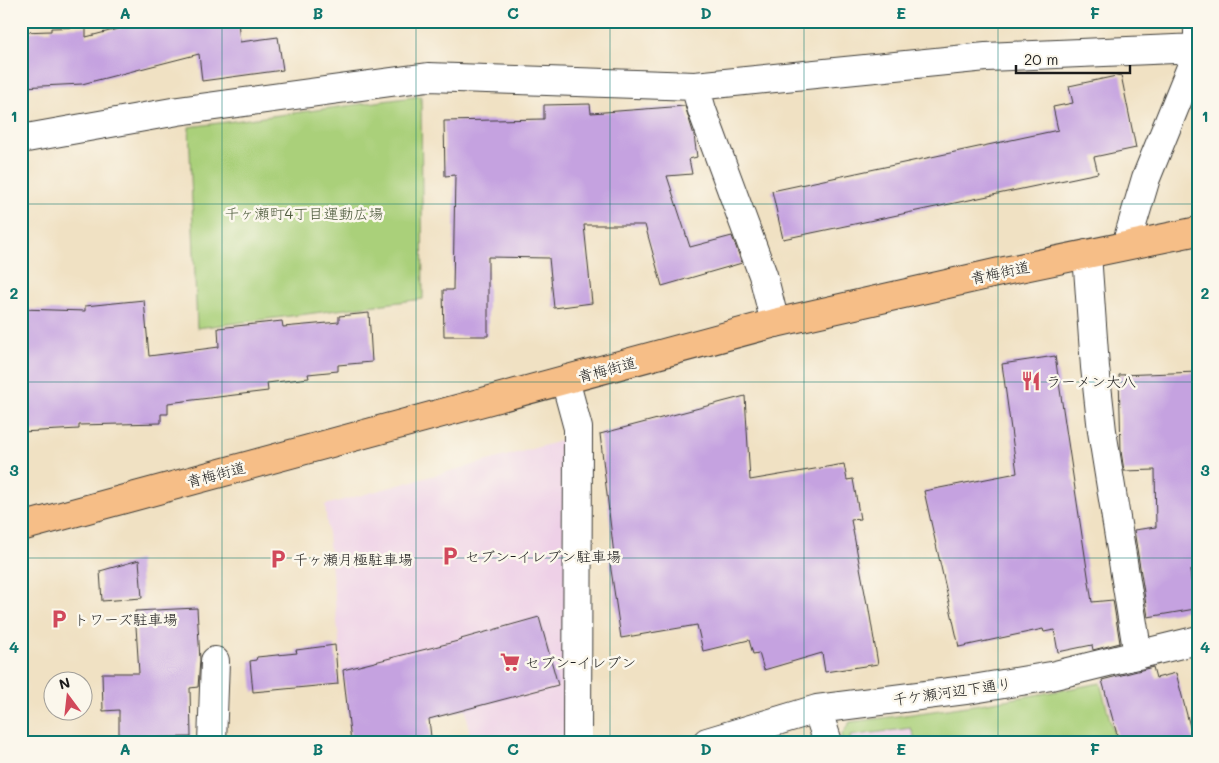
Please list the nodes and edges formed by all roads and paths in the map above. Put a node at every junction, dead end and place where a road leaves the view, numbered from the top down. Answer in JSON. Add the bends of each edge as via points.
{"nodes":[{"id":1,"x":1198,"y":25,"type":"edge"},
{"id":2,"x":1198,"y":41,"type":"edge"},
{"id":3,"x":1198,"y":49,"type":"edge"},
{"id":4,"x":695,"y":86,"type":"junction"},
{"id":5,"x":21,"y":140,"type":"edge"},
{"id":6,"x":1198,"y":231,"type":"edge"},
{"id":7,"x":1126,"y":246,"type":"junction"},
{"id":8,"x":1087,"y":254,"type":"junction"},
{"id":9,"x":775,"y":323,"type":"junction"},
{"id":10,"x":565,"y":380,"type":"junction"},
{"id":11,"x":21,"y":527,"type":"edge"},
{"id":12,"x":1195,"y":648,"type":"edge"},
{"id":13,"x":1138,"y":655,"type":"junction"},
{"id":14,"x":215,"y":661,"type":"dead end"},
{"id":15,"x":817,"y":709,"type":"junction"},
{"id":16,"x":736,"y":737,"type":"edge"},
{"id":17,"x":212,"y":742,"type":"edge"},
{"id":18,"x":576,"y":742,"type":"edge"},
{"id":19,"x":707,"y":742,"type":"edge"},
{"id":20,"x":828,"y":742,"type":"edge"}],
"edges":[{"from":1,"to":2,"type":"street"},
{"from":3,"to":4,"type":"street","via":[[986,57]]},
{"from":3,"to":7,"type":"street","via":[[1146,178]]},
{"from":4,"to":5,"type":"street","via":[[428,77],[178,111]]},
{"from":4,"to":9,"type":"street","via":[[763,275]]},
{"from":6,"to":7,"type":"main road","name":"青梅街道"},
{"from":7,"to":8,"type":"main road","name":"青梅街道"},
{"from":8,"to":9,"type":"main road","name":"青梅街道"},
{"from":8,"to":13,"type":"street","via":[[1102,431]]},
{"from":9,"to":10,"type":"main road","name":"青梅街道"},
{"from":10,"to":11,"type":"main road","name":"青梅街道"},
{"from":10,"to":18,"type":"street","via":[[578,428]]},
{"from":12,"to":13,"type":"street","name":"千ケ瀬河辺下通り"},
{"from":13,"to":15,"type":"street","name":"千ケ瀬河辺下通り","via":[[1051,676]]},
{"from":14,"to":17,"type":"street"},
{"from":15,"to":16,"type":"street","name":"千ケ瀬河辺下通り"},
{"from":15,"to":20,"type":"street"},
{"from":16,"to":19,"type":"street","name":"千ケ瀬河辺下通り"}]}
